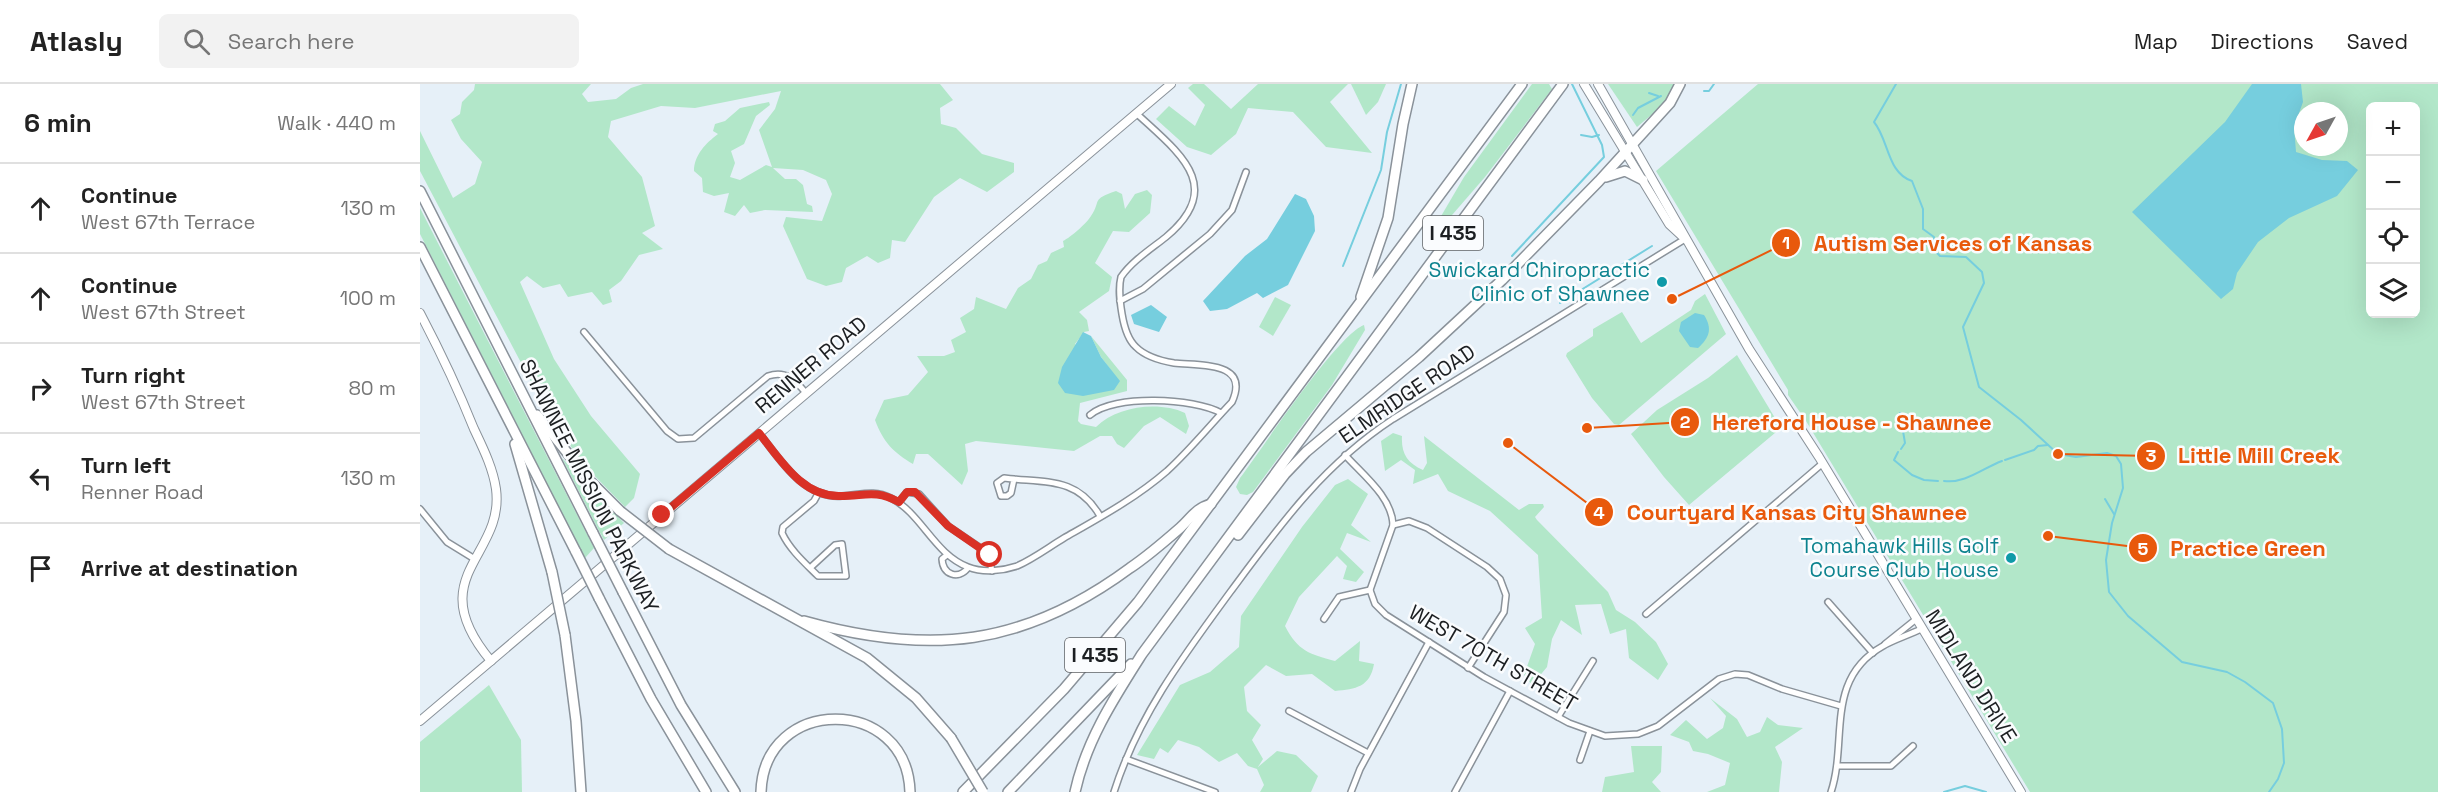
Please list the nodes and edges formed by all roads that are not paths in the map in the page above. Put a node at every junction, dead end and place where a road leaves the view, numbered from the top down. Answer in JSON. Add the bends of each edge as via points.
{"nodes":[{"id":1,"x":1171,"y":84,"type":"edge"},
{"id":2,"x":1412,"y":84,"type":"edge"},
{"id":3,"x":1522,"y":84,"type":"edge"},
{"id":4,"x":1563,"y":84,"type":"edge"},
{"id":5,"x":1584,"y":84,"type":"edge"},
{"id":6,"x":1598,"y":84,"type":"edge"},
{"id":7,"x":1680,"y":84,"type":"edge"},
{"id":8,"x":1136,"y":113,"type":"junction"},
{"id":9,"x":1633,"y":143,"type":"junction"},
{"id":10,"x":1625,"y":151,"type":"junction"},
{"id":11,"x":1246,"y":172,"type":"dead end"},
{"id":12,"x":1643,"y":180,"type":"junction"},
{"id":13,"x":1599,"y":182,"type":"junction"},
{"id":14,"x":420,"y":191,"type":"edge"},
{"id":15,"x":1685,"y":239,"type":"junction"},
{"id":16,"x":420,"y":247,"type":"edge"},
{"id":17,"x":1120,"y":301,"type":"junction"},
{"id":18,"x":1358,"y":306,"type":"junction"},
{"id":19,"x":420,"y":313,"type":"edge"},
{"id":20,"x":584,"y":332,"type":"dead end"},
{"id":21,"x":806,"y":393,"type":"junction"},
{"id":22,"x":524,"y":399,"type":"junction"},
{"id":23,"x":1221,"y":413,"type":"junction"},
{"id":24,"x":1090,"y":415,"type":"dead end"},
{"id":25,"x":509,"y":422,"type":"junction"},
{"id":26,"x":759,"y":433,"type":"junction"},
{"id":27,"x":1345,"y":455,"type":"junction"},
{"id":28,"x":1823,"y":463,"type":"junction"},
{"id":29,"x":1014,"y":479,"type":"dead end"},
{"id":30,"x":819,"y":492,"type":"junction"},
{"id":31,"x":899,"y":502,"type":"junction"},
{"id":32,"x":1211,"y":504,"type":"junction"},
{"id":33,"x":420,"y":509,"type":"edge"},
{"id":34,"x":1100,"y":516,"type":"junction"},
{"id":35,"x":1393,"y":525,"type":"junction"},
{"id":36,"x":1223,"y":546,"type":"junction"},
{"id":37,"x":947,"y":555,"type":"junction"},
{"id":38,"x":473,"y":558,"type":"junction"},
{"id":39,"x":810,"y":568,"type":"junction"},
{"id":40,"x":968,"y":568,"type":"junction"},
{"id":41,"x":992,"y":571,"type":"junction"},
{"id":42,"x":1370,"y":590,"type":"junction"},
{"id":43,"x":1828,"y":602,"type":"dead end"},
{"id":44,"x":1646,"y":614,"type":"dead end"},
{"id":45,"x":1324,"y":618,"type":"dead end"},
{"id":46,"x":1915,"y":620,"type":"junction"},
{"id":47,"x":804,"y":621,"type":"junction"},
{"id":48,"x":1921,"y":630,"type":"junction"},
{"id":49,"x":1429,"y":642,"type":"junction"},
{"id":50,"x":1885,"y":644,"type":"junction"},
{"id":51,"x":1873,"y":652,"type":"junction"},
{"id":52,"x":1142,"y":654,"type":"junction"},
{"id":53,"x":491,"y":661,"type":"junction"},
{"id":54,"x":1593,"y":661,"type":"dead end"},
{"id":55,"x":1468,"y":668,"type":"junction"},
{"id":56,"x":1510,"y":691,"type":"junction"},
{"id":57,"x":1841,"y":706,"type":"junction"},
{"id":58,"x":1289,"y":711,"type":"dead end"},
{"id":59,"x":1558,"y":717,"type":"junction"},
{"id":60,"x":420,"y":721,"type":"edge"},
{"id":61,"x":1590,"y":731,"type":"junction"},
{"id":62,"x":1913,"y":746,"type":"dead end"},
{"id":63,"x":1368,"y":753,"type":"junction"},
{"id":64,"x":1126,"y":759,"type":"junction"},
{"id":65,"x":1580,"y":760,"type":"dead end"},
{"id":66,"x":1837,"y":766,"type":"junction"},
{"id":67,"x":581,"y":792,"type":"edge"},
{"id":68,"x":706,"y":792,"type":"edge"},
{"id":69,"x":735,"y":792,"type":"edge"},
{"id":70,"x":761,"y":792,"type":"edge"},
{"id":71,"x":910,"y":792,"type":"edge"},
{"id":72,"x":963,"y":792,"type":"edge"},
{"id":73,"x":983,"y":792,"type":"edge"},
{"id":74,"x":1008,"y":792,"type":"edge"},
{"id":75,"x":1075,"y":792,"type":"edge"},
{"id":76,"x":1114,"y":792,"type":"edge"},
{"id":77,"x":1215,"y":792,"type":"edge"},
{"id":78,"x":1351,"y":792,"type":"edge"},
{"id":79,"x":1455,"y":792,"type":"edge"},
{"id":80,"x":1831,"y":792,"type":"edge"},
{"id":81,"x":2021,"y":792,"type":"edge"}],
"edges":[{"from":1,"to":8,"type":"main road","name":"RENNER ROAD"},
{"from":2,"to":18,"type":"highway","via":[[1388,218]]},
{"from":3,"to":18,"type":"highway","number":"I 435"},
{"from":4,"to":36,"type":"highway","number":"I 435"},
{"from":5,"to":10,"type":"main road","name":"MIDLAND DRIVE"},
{"from":6,"to":9,"type":"main road","name":"MIDLAND DRIVE"},
{"from":7,"to":9,"type":"highway","via":[[1670,103]]},
{"from":8,"to":17,"type":"street","via":[[1189,165],[1195,190],[1184,221],[1124,272],[1119,282]]},
{"from":8,"to":21,"type":"main road","name":"RENNER ROAD"},
{"from":9,"to":10,"type":"highway"},
{"from":9,"to":15,"type":"main road","name":"MIDLAND DRIVE"},
{"from":10,"to":12,"type":"main road","name":"MIDLAND DRIVE"},
{"from":10,"to":13,"type":"highway"},
{"from":11,"to":17,"type":"street","via":[[1232,210],[1210,234],[1143,290]]},
{"from":12,"to":13,"type":"highway","via":[[1621,171]]},
{"from":12,"to":15,"type":"main road","name":"MIDLAND DRIVE","via":[[1670,224]]},
{"from":13,"to":36,"type":"highway","via":[[1476,305],[1306,452],[1238,535]]},
{"from":14,"to":22,"type":"highway","name":"SHAWNEE MISSION PARKWAY"},
{"from":15,"to":27,"type":"street","name":"ELMRIDGE ROAD","via":[[1393,419]]},
{"from":15,"to":28,"type":"main road","name":"MIDLAND DRIVE"},
{"from":16,"to":25,"type":"highway","name":"SHAWNEE MISSION PARKWAY"},
{"from":17,"to":23,"type":"street","via":[[1132,343],[1146,354],[1173,363],[1216,366],[1230,374],[1236,385],[1232,402]]},
{"from":18,"to":32,"type":"highway","number":"I 435"},
{"from":19,"to":38,"type":"main road","via":[[454,380],[493,478],[493,520]]},
{"from":20,"to":21,"type":"street","via":[[667,431],[681,440],[700,434],[768,376],[783,374]]},
{"from":21,"to":26,"type":"main road","name":"RENNER ROAD"},
{"from":22,"to":47,"type":"highway","bridge":true,"via":[[589,480],[621,511],[669,549]]},
{"from":22,"to":69,"type":"highway","name":"SHAWNEE MISSION PARKWAY","bridge":true,"via":[[681,705]]},
{"from":23,"to":24,"type":"street","via":[[1141,399],[1097,408]]},
{"from":23,"to":34,"type":"street","via":[[1167,470],[1133,497]]},
{"from":25,"to":67,"type":"highway","bridge":true,"via":[[552,572],[565,635]]},
{"from":25,"to":68,"type":"highway","name":"SHAWNEE MISSION PARKWAY","bridge":true,"via":[[665,724]]},
{"from":26,"to":30,"type":"street","via":[[795,476]]},
{"from":26,"to":53,"type":"main road","name":"RENNER ROAD"},
{"from":27,"to":35,"type":"street","via":[[1387,502]]},
{"from":27,"to":64,"type":"street","name":"ELMRIDGE ROAD","via":[[1299,500],[1189,648],[1150,708]]},
{"from":28,"to":44,"type":"street"},
{"from":28,"to":46,"type":"main road","name":"MIDLAND DRIVE"},
{"from":29,"to":34,"type":"street","via":[[1077,490],[1093,503]]},
{"from":30,"to":31,"type":"street","via":[[839,496],[875,493]]},
{"from":30,"to":39,"type":"street","via":[[783,527],[782,533]]},
{"from":31,"to":37,"type":"street"},
{"from":31,"to":41,"type":"street","via":[[907,492],[919,494],[948,526],[988,553]]},
{"from":32,"to":47,"type":"highway","via":[[1199,507],[1158,546],[1101,589],[1039,620],[997,633],[953,640],[903,641],[847,633]]},
{"from":32,"to":72,"type":"highway","number":"I 435","via":[[1088,663],[1010,748]]},
{"from":33,"to":38,"type":"street","via":[[447,542]]},
{"from":34,"to":41,"type":"street","via":[[1025,562]]},
{"from":35,"to":42,"type":"street"},
{"from":35,"to":55,"type":"street","via":[[1409,521],[1427,528],[1500,579],[1506,595],[1504,612]]},
{"from":36,"to":52,"type":"highway","number":"I 435"},
{"from":37,"to":40,"type":"street"},
{"from":37,"to":40,"type":"street","via":[[942,559],[947,573],[955,575]]},
{"from":38,"to":53,"type":"main road","via":[[463,582],[463,610],[473,637]]},
{"from":39,"to":39,"type":"street","via":[[835,545],[842,544],[846,576],[818,576]]},
{"from":40,"to":41,"type":"street"},
{"from":42,"to":45,"type":"street","via":[[1339,597]]},
{"from":42,"to":49,"type":"street","name":"WEST 70TH STREET","via":[[1379,609]]},
{"from":43,"to":51,"type":"street"},
{"from":46,"to":48,"type":"main road","name":"MIDLAND DRIVE"},
{"from":46,"to":50,"type":"street"},
{"from":47,"to":73,"type":"highway","bridge":true,"via":[[885,671],[916,698],[951,738]]},
{"from":48,"to":50,"type":"street"},
{"from":48,"to":81,"type":"main road","name":"MIDLAND DRIVE"},
{"from":49,"to":55,"type":"street","name":"WEST 70TH STREET"},
{"from":49,"to":63,"type":"street"},
{"from":50,"to":51,"type":"street"},
{"from":51,"to":57,"type":"street","via":[[1850,682]]},
{"from":52,"to":74,"type":"highway","number":"I 435"},
{"from":52,"to":75,"type":"highway","via":[[1103,716]]},
{"from":53,"to":60,"type":"main road","name":"RENNER ROAD"},
{"from":54,"to":59,"type":"street"},
{"from":55,"to":56,"type":"street","name":"WEST 70TH STREET"},
{"from":56,"to":59,"type":"street","name":"WEST 70TH STREET"},
{"from":56,"to":79,"type":"street"},
{"from":57,"to":61,"type":"street","name":"WEST 70TH STREET","via":[[1735,674],[1719,679],[1668,721],[1645,732],[1616,737]]},
{"from":57,"to":66,"type":"street"},
{"from":58,"to":63,"type":"street"},
{"from":59,"to":61,"type":"street","name":"WEST 70TH STREET"},
{"from":61,"to":65,"type":"street"},
{"from":62,"to":66,"type":"street","via":[[1891,766]]},
{"from":63,"to":78,"type":"street"},
{"from":64,"to":76,"type":"street","name":"ELMRIDGE ROAD"},
{"from":64,"to":77,"type":"street"},
{"from":66,"to":80,"type":"street"},
{"from":70,"to":71,"type":"highway","via":[[767,763],[783,739],[805,724],[833,718],[856,721],[884,736],[904,762]]}]}
